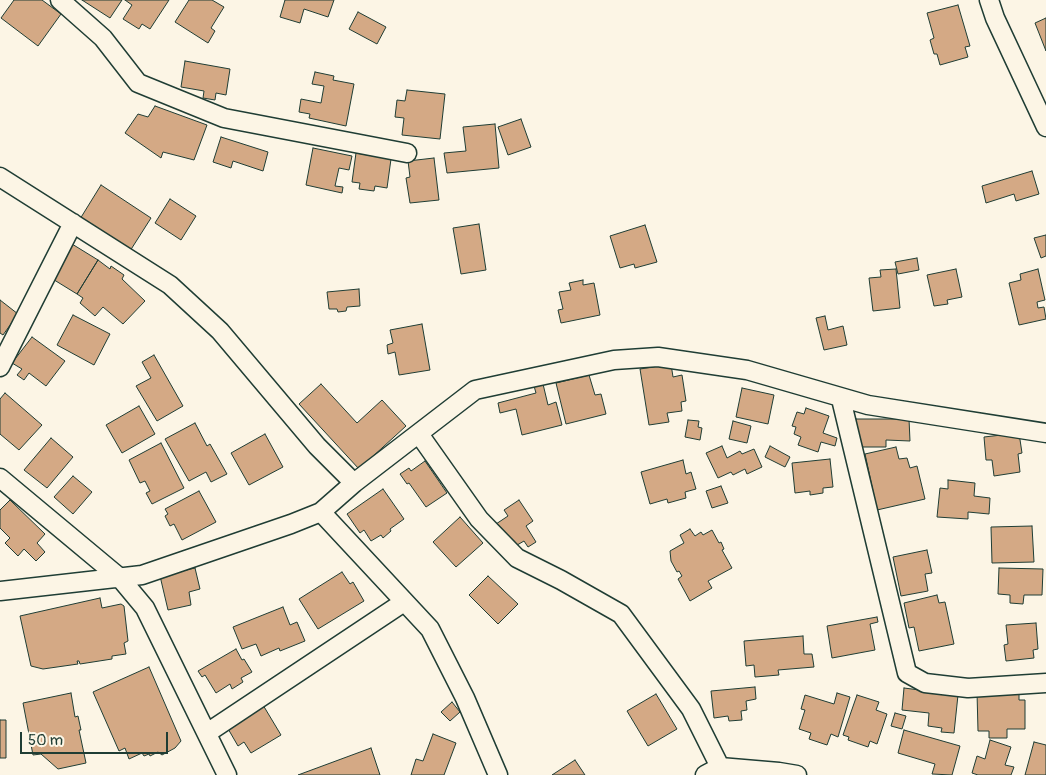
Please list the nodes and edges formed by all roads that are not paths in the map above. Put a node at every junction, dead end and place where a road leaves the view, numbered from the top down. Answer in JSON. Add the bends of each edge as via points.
{"nodes":[{"id":1,"x":60,"y":0,"type":"edge"},
{"id":2,"x":989,"y":0,"type":"edge"},
{"id":3,"x":1046,"y":127,"type":"edge"},
{"id":4,"x":407,"y":154,"type":"dead end"},
{"id":5,"x":0,"y":176,"type":"edge"},
{"id":6,"x":74,"y":222,"type":"junction"},
{"id":7,"x":0,"y":367,"type":"edge"},
{"id":8,"x":841,"y":399,"type":"junction"},
{"id":9,"x":1046,"y":433,"type":"edge"},
{"id":10,"x":420,"y":434,"type":"junction"},
{"id":11,"x":0,"y":478,"type":"edge"},
{"id":12,"x":354,"y":483,"type":"junction"},
{"id":13,"x":321,"y":512,"type":"junction"},
{"id":14,"x":120,"y":578,"type":"junction"},
{"id":15,"x":0,"y":591,"type":"edge"},
{"id":16,"x":404,"y":602,"type":"junction"},
{"id":17,"x":1046,"y":683,"type":"edge"},
{"id":18,"x":207,"y":733,"type":"junction"},
{"id":19,"x":716,"y":772,"type":"edge"},
{"id":20,"x":228,"y":775,"type":"edge"},
{"id":21,"x":498,"y":775,"type":"edge"},
{"id":22,"x":797,"y":775,"type":"edge"}],
"edges":[{"from":1,"to":4,"type":"street","via":[[103,38],[138,83],[224,118]]},
{"from":2,"to":3,"type":"street"},
{"from":5,"to":6,"type":"street"},
{"from":6,"to":7,"type":"street"},
{"from":6,"to":12,"type":"street","via":[[170,285],[220,331],[317,446]]},
{"from":8,"to":9,"type":"street"},
{"from":8,"to":10,"type":"street","via":[[747,370],[658,357],[614,360],[475,390]]},
{"from":8,"to":17,"type":"street","via":[[907,673],[925,683],[968,688]]},
{"from":10,"to":12,"type":"street"},
{"from":10,"to":19,"type":"street","via":[[479,519],[516,558],[621,614],[691,709]]},
{"from":11,"to":14,"type":"street"},
{"from":12,"to":13,"type":"street"},
{"from":13,"to":14,"type":"street","via":[[142,575]]},
{"from":13,"to":16,"type":"street"},
{"from":14,"to":15,"type":"street"},
{"from":14,"to":18,"type":"street","via":[[145,608]]},
{"from":16,"to":18,"type":"street"},
{"from":16,"to":21,"type":"street","via":[[430,629],[465,698]]},
{"from":18,"to":20,"type":"street"},
{"from":19,"to":22,"type":"street"}]}
